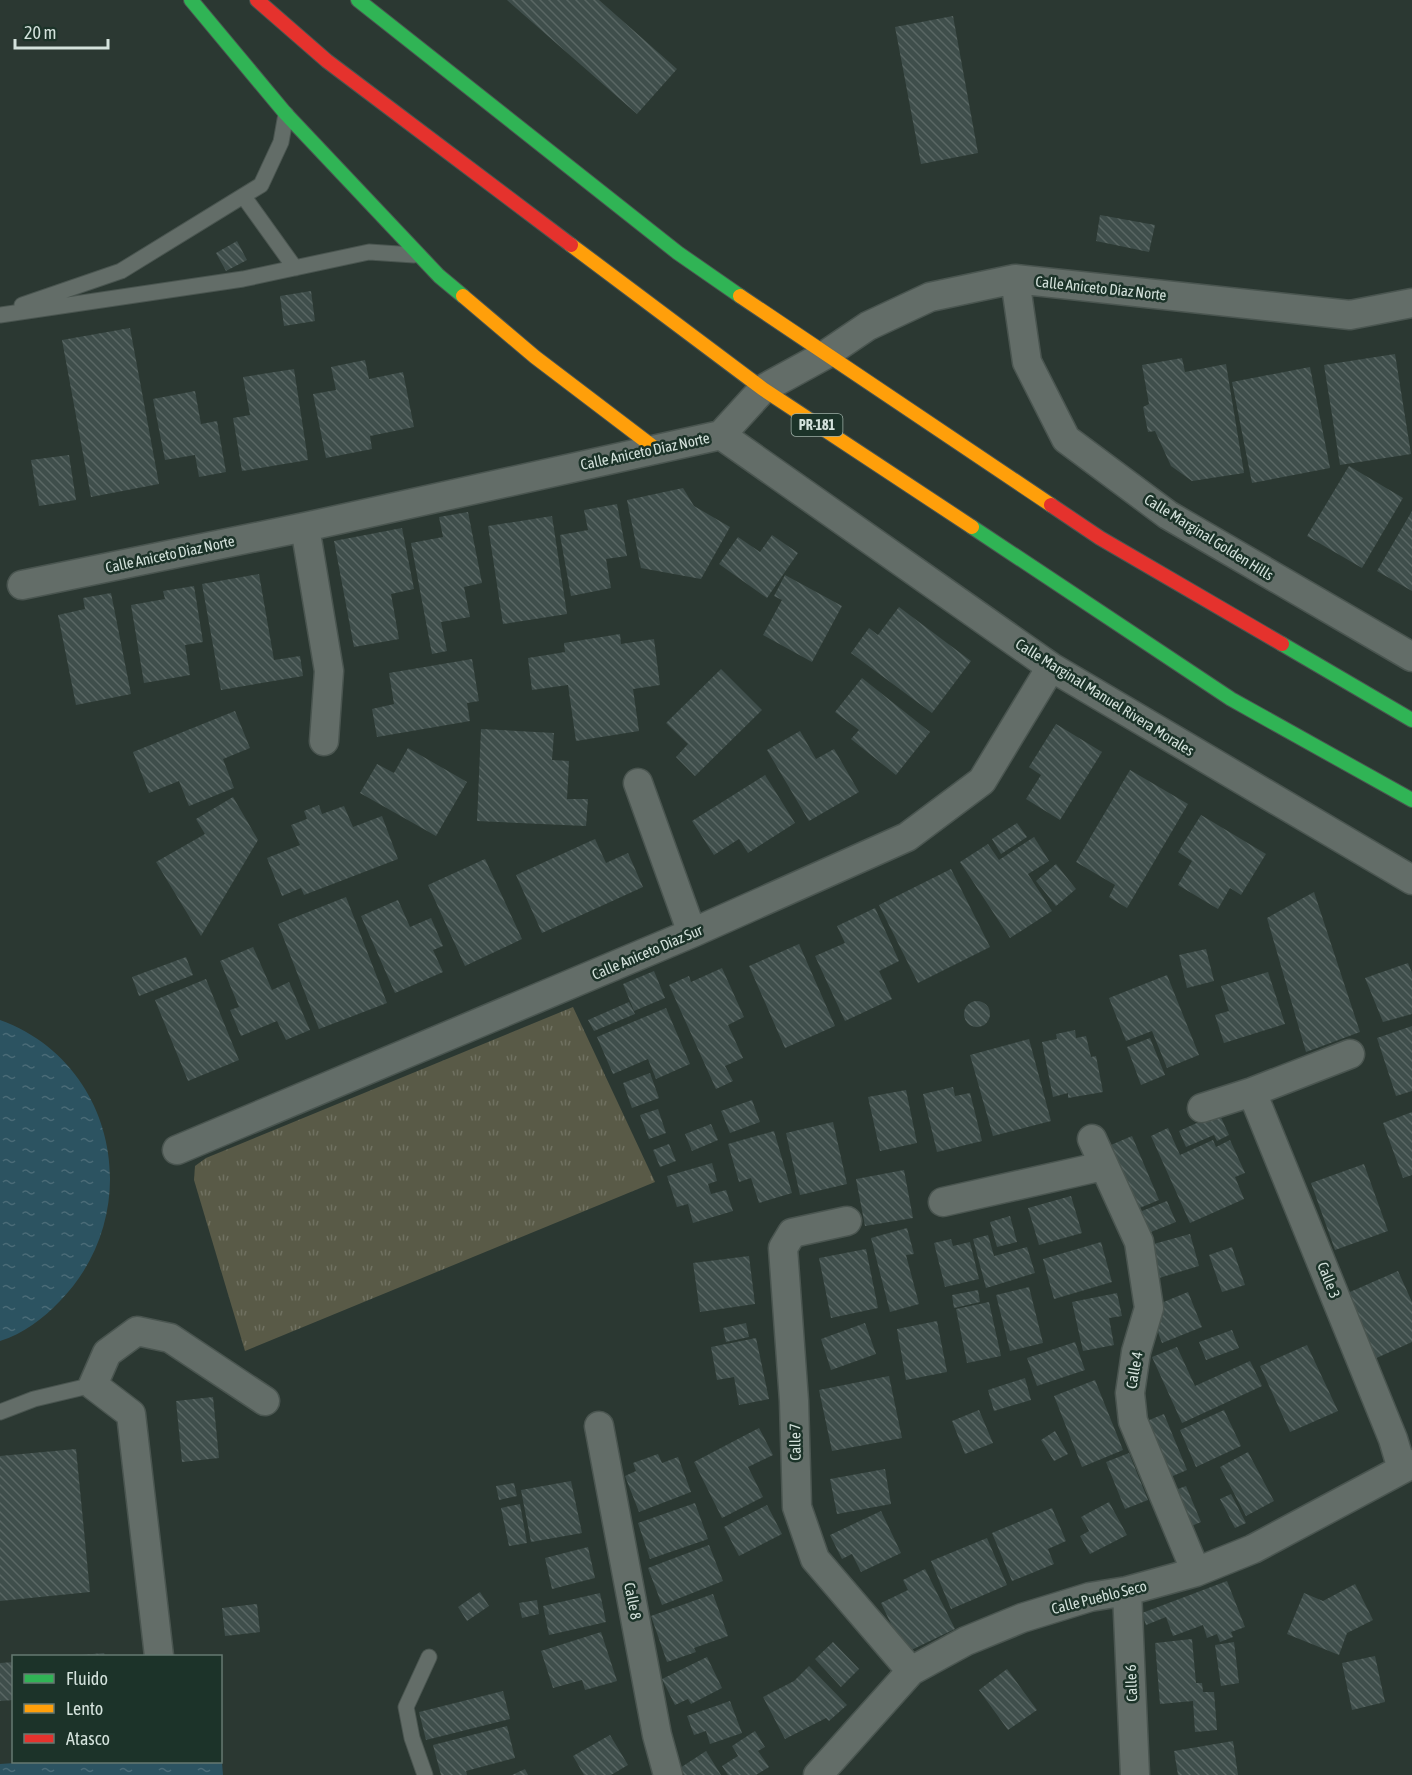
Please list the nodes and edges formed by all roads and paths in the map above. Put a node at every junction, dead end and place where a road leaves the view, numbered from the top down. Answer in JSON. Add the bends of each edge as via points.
{"nodes":[{"id":1,"x":191,"y":0,"type":"edge"},
{"id":2,"x":256,"y":0,"type":"edge"},
{"id":3,"x":358,"y":0,"type":"edge"},
{"id":4,"x":286,"y":114,"type":"junction"},
{"id":5,"x":244,"y":197,"type":"junction"},
{"id":6,"x":418,"y":255,"type":"junction"},
{"id":7,"x":295,"y":268,"type":"junction"},
{"id":8,"x":1015,"y":279,"type":"junction"},
{"id":9,"x":1412,"y":303,"type":"edge"},
{"id":10,"x":0,"y":314,"type":"edge"},
{"id":11,"x":825,"y":355,"type":"junction"},
{"id":12,"x":763,"y":389,"type":"junction"},
{"id":13,"x":721,"y":435,"type":"junction"},
{"id":14,"x":656,"y":449,"type":"junction"},
{"id":15,"x":305,"y":526,"type":"junction"},
{"id":16,"x":22,"y":585,"type":"dead end"},
{"id":17,"x":1412,"y":657,"type":"edge"},
{"id":18,"x":1051,"y":667,"type":"junction"},
{"id":19,"x":1412,"y":720,"type":"edge"},
{"id":20,"x":324,"y":741,"type":"dead end"},
{"id":21,"x":638,"y":783,"type":"dead end"},
{"id":22,"x":1412,"y":800,"type":"edge"},
{"id":23,"x":1412,"y":880,"type":"edge"},
{"id":24,"x":692,"y":933,"type":"junction"},
{"id":25,"x":1350,"y":1054,"type":"dead end"},
{"id":26,"x":1252,"y":1092,"type":"junction"},
{"id":27,"x":1202,"y":1108,"type":"dead end"},
{"id":28,"x":1092,"y":1139,"type":"dead end"},
{"id":29,"x":177,"y":1150,"type":"dead end"},
{"id":30,"x":1103,"y":1166,"type":"junction"},
{"id":31,"x":943,"y":1202,"type":"dead end"},
{"id":32,"x":846,"y":1221,"type":"dead end"},
{"id":33,"x":93,"y":1384,"type":"junction"},
{"id":34,"x":265,"y":1401,"type":"dead end"},
{"id":35,"x":0,"y":1412,"type":"edge"},
{"id":36,"x":599,"y":1426,"type":"dead end"},
{"id":37,"x":1407,"y":1466,"type":"edge"},
{"id":38,"x":1196,"y":1572,"type":"junction"},
{"id":39,"x":1127,"y":1591,"type":"junction"},
{"id":40,"x":159,"y":1655,"type":"edge"},
{"id":41,"x":429,"y":1657,"type":"dead end"},
{"id":42,"x":911,"y":1671,"type":"junction"},
{"id":43,"x":425,"y":1775,"type":"edge"},
{"id":44,"x":668,"y":1775,"type":"edge"},
{"id":45,"x":819,"y":1775,"type":"edge"},
{"id":46,"x":1135,"y":1775,"type":"edge"}],
"edges":[{"from":1,"to":4,"type":"main road"},
{"from":2,"to":12,"type":"main road","number":"PR-181","via":[[327,61]]},
{"from":3,"to":11,"type":"main road","via":[[678,253]]},
{"from":4,"to":5,"type":"lane","via":[[272,167],[261,185]]},
{"from":4,"to":6,"type":"main road"},
{"from":5,"to":7,"type":"lane"},
{"from":5,"to":10,"type":"lane","via":[[121,272]]},
{"from":6,"to":7,"type":"lane","via":[[369,252]]},
{"from":6,"to":14,"type":"main road","via":[[535,357]]},
{"from":7,"to":10,"type":"lane"},
{"from":8,"to":9,"type":"street","name":"Calle Aniceto Díaz Norte","via":[[1350,315]]},
{"from":8,"to":11,"type":"street","name":"Calle Aniceto Díaz Norte","via":[[930,297],[868,326]]},
{"from":8,"to":17,"type":"street","name":"Calle Marginal Golden Hills","via":[[1027,362],[1066,439],[1168,515]]},
{"from":11,"to":12,"type":"street","name":"Calle Aniceto Díaz Norte"},
{"from":11,"to":19,"type":"main road","via":[[1100,538]]},
{"from":12,"to":13,"type":"street","name":"Calle Aniceto Díaz Norte"},
{"from":12,"to":22,"type":"main road","number":"PR-181","via":[[1231,699]]},
{"from":13,"to":14,"type":"street","name":"Calle Aniceto Díaz Norte"},
{"from":13,"to":18,"type":"street","name":"Calle Marginal Manuel Rivera Morales"},
{"from":14,"to":15,"type":"street","name":"Calle Aniceto Díaz Norte"},
{"from":15,"to":16,"type":"street","name":"Calle Aniceto Díaz Norte"},
{"from":15,"to":20,"type":"street","via":[[329,670]]},
{"from":18,"to":23,"type":"street","name":"Calle Marginal Manuel Rivera Morales"},
{"from":18,"to":24,"type":"street","name":"Calle Aniceto Díaz Sur","via":[[982,781],[907,837]]},
{"from":21,"to":24,"type":"street"},
{"from":24,"to":29,"type":"street","name":"Calle Aniceto Díaz Sur"},
{"from":25,"to":26,"type":"street"},
{"from":26,"to":27,"type":"street"},
{"from":26,"to":37,"type":"street","name":"Calle 3","via":[[1388,1428]]},
{"from":28,"to":30,"type":"street","name":"Calle 4"},
{"from":30,"to":31,"type":"street"},
{"from":30,"to":38,"type":"street","name":"Calle 4","via":[[1139,1242],[1149,1308],[1136,1352],[1130,1393],[1133,1420]]},
{"from":32,"to":42,"type":"street","name":"Calle 7","via":[[792,1233],[783,1248],[797,1507],[815,1559]]},
{"from":33,"to":34,"type":"street","via":[[107,1353],[137,1331],[170,1338]]},
{"from":33,"to":35,"type":"lane"},
{"from":33,"to":40,"type":"street","via":[[131,1414]]},
{"from":36,"to":44,"type":"street","name":"Calle 8","via":[[657,1735]]},
{"from":37,"to":38,"type":"street","name":"Calle Pueblo Seco","via":[[1253,1549]]},
{"from":38,"to":39,"type":"street","name":"Calle Pueblo Seco"},
{"from":39,"to":42,"type":"street","name":"Calle Pueblo Seco","via":[[1090,1597],[1022,1618],[966,1641]]},
{"from":39,"to":46,"type":"street","name":"Calle 6"},
{"from":41,"to":43,"type":"lane","via":[[406,1707]]},
{"from":42,"to":45,"type":"street","name":"Calle Pueblo Seco"}]}
